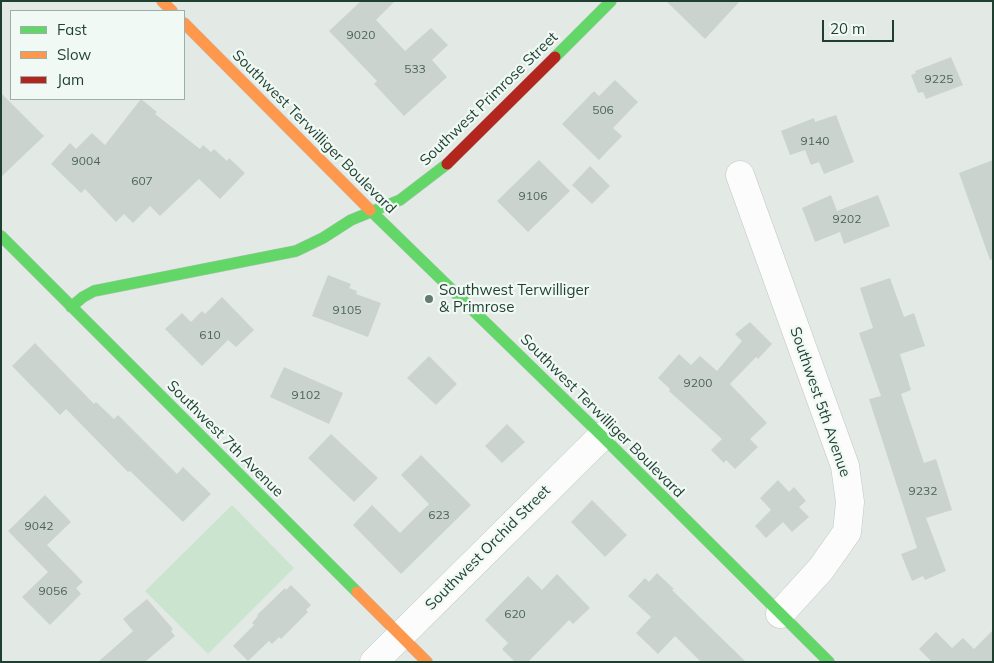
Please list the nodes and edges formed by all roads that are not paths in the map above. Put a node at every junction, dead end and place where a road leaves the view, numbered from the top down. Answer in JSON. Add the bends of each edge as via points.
{"nodes":[{"id":1,"x":162,"y":1,"type":"edge"},
{"id":2,"x":611,"y":1,"type":"edge"},
{"id":3,"x":171,"y":10,"type":"edge"},
{"id":4,"x":185,"y":24,"type":"edge"},
{"id":5,"x":740,"y":174,"type":"dead end"},
{"id":6,"x":372,"y":212,"type":"junction"},
{"id":7,"x":1,"y":236,"type":"edge"},
{"id":8,"x":71,"y":307,"type":"junction"},
{"id":9,"x":602,"y":436,"type":"junction"},
{"id":10,"x":780,"y":614,"type":"junction"},
{"id":11,"x":401,"y":635,"type":"junction"},
{"id":12,"x":374,"y":662,"type":"edge"},
{"id":13,"x":427,"y":662,"type":"edge"},
{"id":14,"x":829,"y":662,"type":"edge"}],
"edges":[{"from":1,"to":3,"type":"street"},
{"from":2,"to":6,"type":"street","name":"Southwest Primrose Street","via":[[447,164],[400,200]]},
{"from":4,"to":6,"type":"street","name":"Southwest Terwilliger Boulevard"},
{"from":5,"to":10,"type":"street","name":"Southwest 5th Avenue","via":[[845,466],[850,502],[847,532],[822,569]]},
{"from":6,"to":8,"type":"street","name":"Southwest Primrose Street","via":[[296,251],[94,292],[83,296]]},
{"from":6,"to":9,"type":"street","name":"Southwest Terwilliger Boulevard"},
{"from":7,"to":8,"type":"street","name":"Southwest 7th Avenue"},
{"from":8,"to":11,"type":"street","name":"Southwest 7th Avenue"},
{"from":9,"to":10,"type":"street","name":"Southwest Terwilliger Boulevard"},
{"from":9,"to":11,"type":"street","name":"Southwest Orchid Street"},
{"from":10,"to":14,"type":"street","name":"Southwest Terwilliger Boulevard"},
{"from":11,"to":12,"type":"street","name":"Southwest Orchid Street"},
{"from":11,"to":13,"type":"street","name":"Southwest 7th Avenue"}]}
